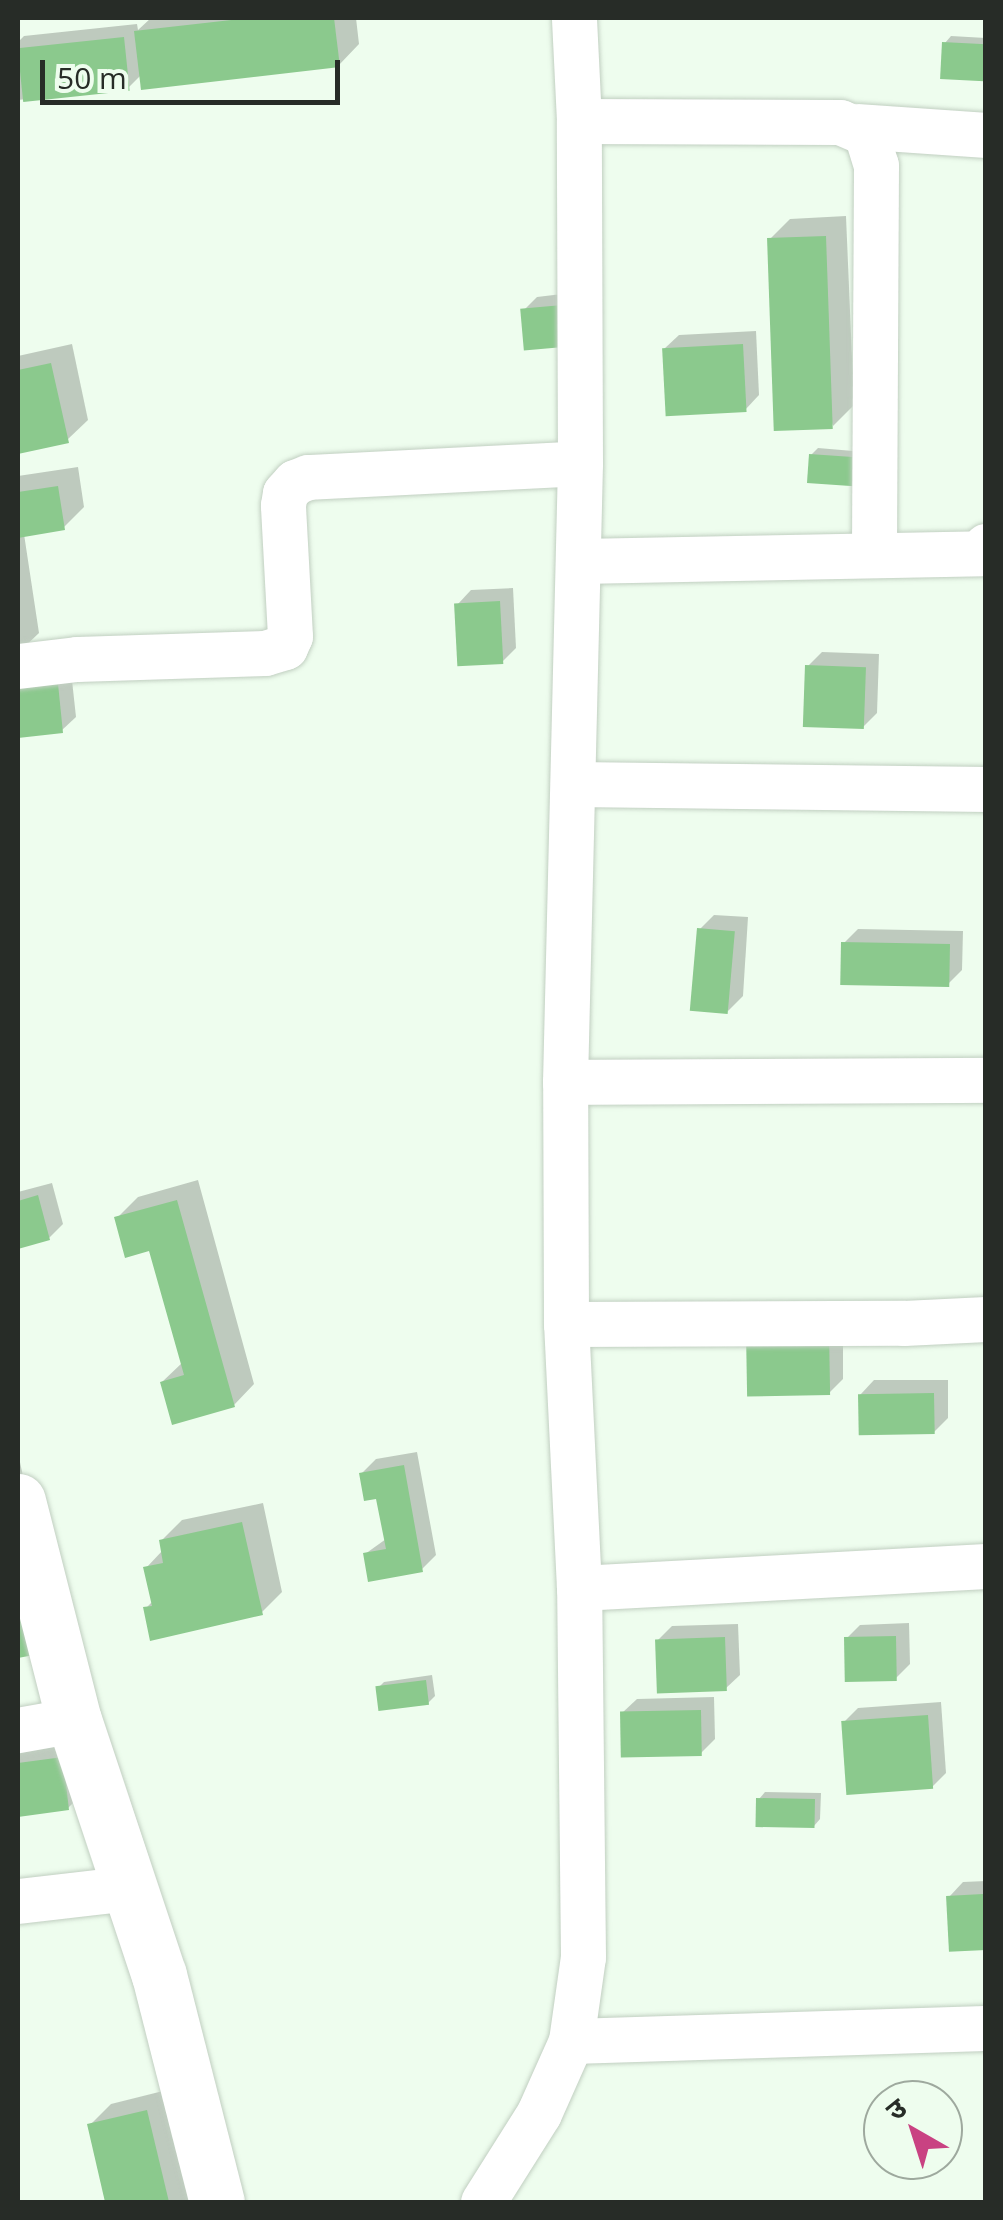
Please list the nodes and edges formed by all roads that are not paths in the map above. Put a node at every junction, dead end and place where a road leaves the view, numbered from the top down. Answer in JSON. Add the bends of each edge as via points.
{"nodes":[{"id":1,"x":574,"y":18,"type":"edge"},
{"id":2,"x":579,"y":121,"type":"junction"},
{"id":3,"x":857,"y":126,"type":"junction"},
{"id":4,"x":986,"y":135,"type":"edge"},
{"id":5,"x":580,"y":463,"type":"junction"},
{"id":6,"x":986,"y":546,"type":"edge"},
{"id":7,"x":874,"y":555,"type":"junction"},
{"id":8,"x":579,"y":561,"type":"junction"},
{"id":9,"x":18,"y":666,"type":"edge"},
{"id":10,"x":575,"y":784,"type":"junction"},
{"id":11,"x":986,"y":789,"type":"edge"},
{"id":12,"x":986,"y":1080,"type":"edge"},
{"id":13,"x":565,"y":1082,"type":"junction"},
{"id":14,"x":986,"y":1318,"type":"edge"},
{"id":15,"x":566,"y":1324,"type":"junction"},
{"id":16,"x":18,"y":1501,"type":"edge"},
{"id":17,"x":986,"y":1566,"type":"edge"},
{"id":18,"x":579,"y":1588,"type":"junction"},
{"id":19,"x":74,"y":1720,"type":"junction"},
{"id":20,"x":18,"y":1730,"type":"edge"},
{"id":21,"x":130,"y":1888,"type":"junction"},
{"id":22,"x":18,"y":1901,"type":"edge"},
{"id":23,"x":986,"y":2028,"type":"edge"},
{"id":24,"x":571,"y":2041,"type":"junction"},
{"id":25,"x":217,"y":2202,"type":"edge"},
{"id":26,"x":483,"y":2202,"type":"edge"}],
"edges":[{"from":1,"to":2,"type":"street"},
{"from":2,"to":3,"type":"street"},
{"from":2,"to":5,"type":"street"},
{"from":3,"to":4,"type":"street"},
{"from":3,"to":7,"type":"street","via":[[872,144],[876,165]]},
{"from":5,"to":8,"type":"street"},
{"from":5,"to":9,"type":"street","via":[[308,477],[285,493],[283,505],[290,636],[285,647]]},
{"from":6,"to":7,"type":"street","via":[[982,553]]},
{"from":7,"to":8,"type":"street"},
{"from":8,"to":10,"type":"street"},
{"from":10,"to":11,"type":"street"},
{"from":10,"to":13,"type":"street"},
{"from":12,"to":13,"type":"street"},
{"from":13,"to":15,"type":"street"},
{"from":14,"to":15,"type":"street"},
{"from":15,"to":18,"type":"street"},
{"from":16,"to":19,"type":"street"},
{"from":17,"to":18,"type":"street"},
{"from":18,"to":24,"type":"street","via":[[583,1957]]},
{"from":19,"to":20,"type":"street"},
{"from":19,"to":21,"type":"street"},
{"from":21,"to":22,"type":"street"},
{"from":21,"to":25,"type":"street"},
{"from":23,"to":24,"type":"street"},
{"from":24,"to":26,"type":"street","via":[[539,2113]]}]}
